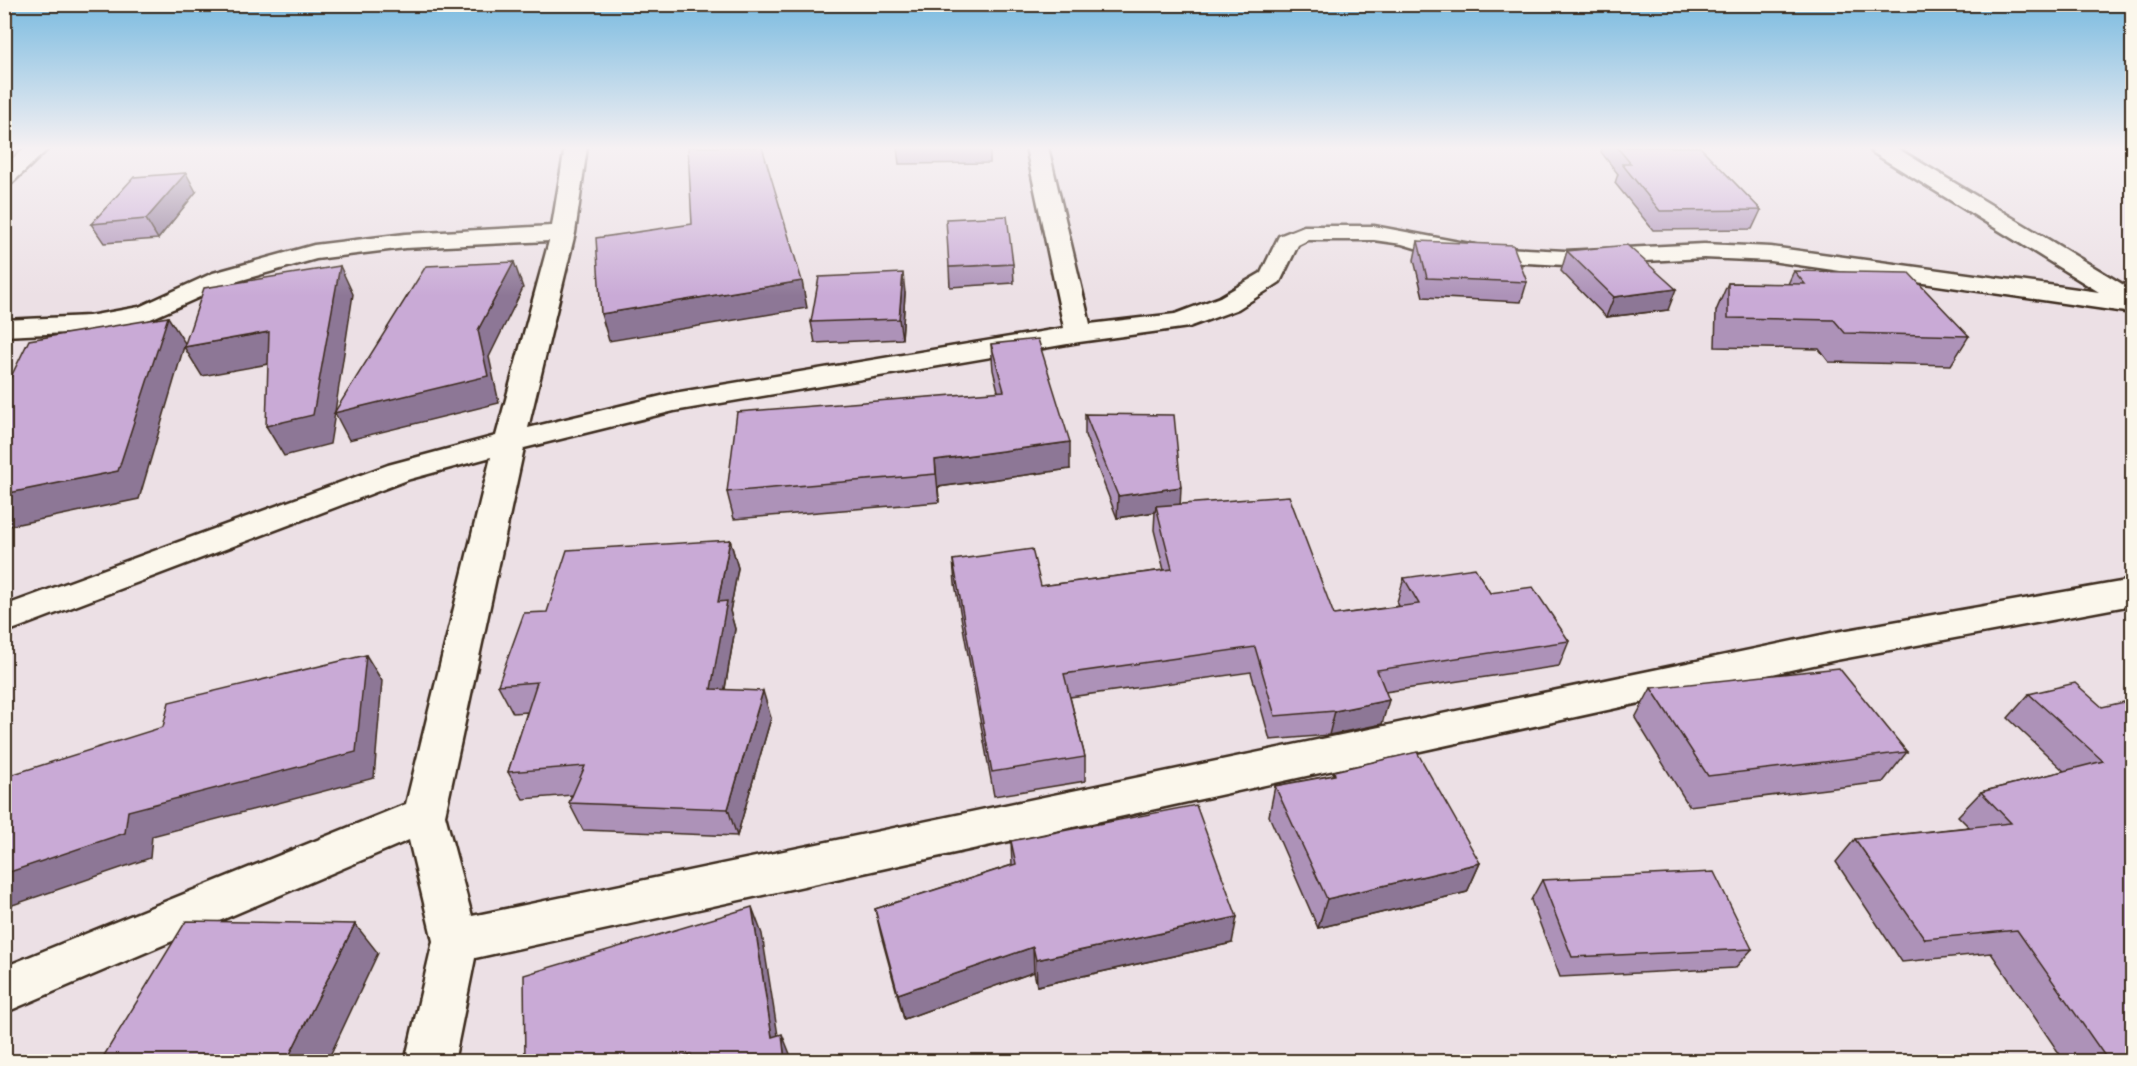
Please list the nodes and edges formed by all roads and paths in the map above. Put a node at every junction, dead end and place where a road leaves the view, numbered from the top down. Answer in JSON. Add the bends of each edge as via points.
{"nodes":[{"id":1,"x":568,"y":197,"type":"edge"},
{"id":2,"x":1048,"y":197,"type":"edge"},
{"id":3,"x":1961,"y":197,"type":"edge"},
{"id":4,"x":563,"y":232,"type":"junction"},
{"id":5,"x":2133,"y":303,"type":"edge"},
{"id":6,"x":4,"y":328,"type":"edge"},
{"id":7,"x":1079,"y":334,"type":"junction"},
{"id":8,"x":510,"y":442,"type":"junction"},
{"id":9,"x":2133,"y":593,"type":"edge"},
{"id":10,"x":4,"y":620,"type":"edge"},
{"id":11,"x":424,"y":815,"type":"junction"},
{"id":12,"x":456,"y":941,"type":"junction"},
{"id":13,"x":4,"y":990,"type":"edge"},
{"id":14,"x":429,"y":1062,"type":"edge"}],
"edges":[{"from":1,"to":4,"type":"street"},
{"from":2,"to":7,"type":"street"},
{"from":3,"to":5,"type":"street"},
{"from":4,"to":6,"type":"street","via":[[405,241],[314,252],[222,278],[146,313],[89,324]]},
{"from":4,"to":8,"type":"street"},
{"from":5,"to":7,"type":"street","via":[[1771,254],[1704,251],[1565,258],[1486,254],[1432,246],[1406,237],[1334,231],[1304,232],[1288,240],[1271,277],[1229,303],[1180,321]]},
{"from":7,"to":8,"type":"street","via":[[674,402]]},
{"from":8,"to":10,"type":"street","via":[[399,472]]},
{"from":8,"to":11,"type":"street"},
{"from":9,"to":12,"type":"street","via":[[1836,646]]},
{"from":11,"to":12,"type":"street"},
{"from":11,"to":13,"type":"street"},
{"from":12,"to":14,"type":"street"}]}
